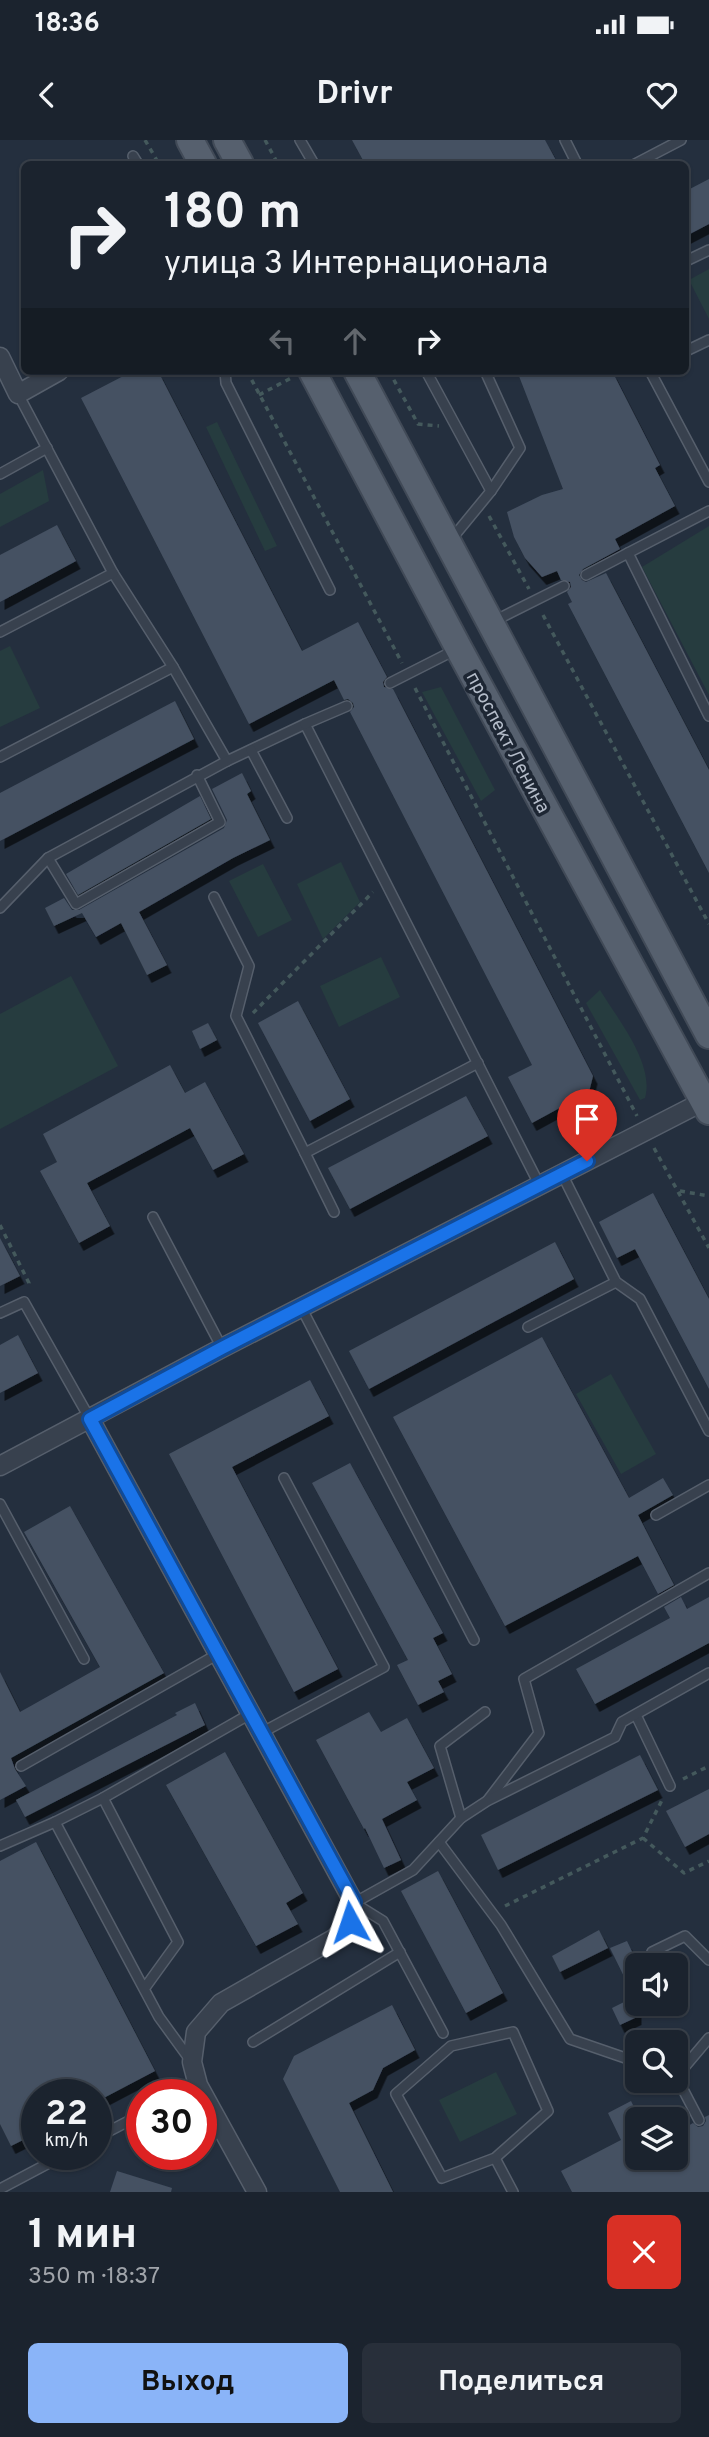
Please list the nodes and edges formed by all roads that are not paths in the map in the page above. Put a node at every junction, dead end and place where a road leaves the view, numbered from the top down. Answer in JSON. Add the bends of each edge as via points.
{"nodes":[{"id":1,"x":190,"y":140,"type":"edge"},
{"id":2,"x":300,"y":140,"type":"edge"},
{"id":3,"x":565,"y":140,"type":"edge"},
{"id":4,"x":681,"y":140,"type":"edge"},
{"id":5,"x":201,"y":161,"type":"edge"},
{"id":6,"x":312,"y":161,"type":"edge"},
{"id":7,"x":576,"y":161,"type":"edge"},
{"id":8,"x":641,"y":161,"type":"edge"},
{"id":9,"x":709,"y":250,"type":"edge"},
{"id":10,"x":689,"y":260,"type":"edge"},
{"id":11,"x":709,"y":340,"type":"edge"},
{"id":12,"x":689,"y":350,"type":"edge"},
{"id":13,"x":0,"y":357,"type":"edge"},
{"id":14,"x":52,"y":375,"type":"edge"},
{"id":15,"x":225,"y":375,"type":"edge"},
{"id":16,"x":304,"y":375,"type":"edge"},
{"id":17,"x":359,"y":375,"type":"edge"},
{"id":18,"x":428,"y":375,"type":"edge"},
{"id":19,"x":487,"y":375,"type":"edge"},
{"id":20,"x":652,"y":375,"type":"edge"},
{"id":21,"x":18,"y":394,"type":"junction"},
{"id":22,"x":47,"y":448,"type":"junction"},
{"id":23,"x":0,"y":474,"type":"edge"},
{"id":24,"x":709,"y":482,"type":"edge"},
{"id":25,"x":491,"y":491,"type":"junction"},
{"id":26,"x":709,"y":511,"type":"edge"},
{"id":27,"x":448,"y":543,"type":"junction"},
{"id":28,"x":628,"y":553,"type":"junction"},
{"id":29,"x":113,"y":573,"type":"junction"},
{"id":30,"x":586,"y":575,"type":"dead end"},
{"id":31,"x":564,"y":586,"type":"dead end"},
{"id":32,"x":330,"y":590,"type":"dead end"},
{"id":33,"x":490,"y":623,"type":"junction"},
{"id":34,"x":0,"y":632,"type":"edge"},
{"id":35,"x":459,"y":649,"type":"junction"},
{"id":36,"x":173,"y":667,"type":"junction"},
{"id":37,"x":390,"y":683,"type":"dead end"},
{"id":38,"x":347,"y":706,"type":"dead end"},
{"id":39,"x":709,"y":716,"type":"edge"},
{"id":40,"x":305,"y":724,"type":"junction"},
{"id":41,"x":251,"y":750,"type":"junction"},
{"id":42,"x":0,"y":757,"type":"edge"},
{"id":43,"x":227,"y":761,"type":"junction"},
{"id":44,"x":197,"y":775,"type":"junction"},
{"id":45,"x":287,"y":818,"type":"dead end"},
{"id":46,"x":48,"y":858,"type":"junction"},
{"id":47,"x":214,"y":897,"type":"dead end"},
{"id":48,"x":0,"y":908,"type":"edge"},
{"id":49,"x":709,"y":1035,"type":"edge"},
{"id":50,"x":478,"y":1063,"type":"junction"},
{"id":51,"x":706,"y":1106,"type":"edge"},
{"id":52,"x":305,"y":1153,"type":"junction"},
{"id":53,"x":562,"y":1174,"type":"junction"},
{"id":54,"x":540,"y":1186,"type":"junction"},
{"id":55,"x":334,"y":1212,"type":"dead end"},
{"id":56,"x":153,"y":1217,"type":"dead end"},
{"id":57,"x":616,"y":1282,"type":"junction"},
{"id":58,"x":302,"y":1309,"type":"junction"},
{"id":59,"x":0,"y":1313,"type":"edge"},
{"id":60,"x":528,"y":1327,"type":"dead end"},
{"id":61,"x":222,"y":1348,"type":"junction"},
{"id":62,"x":90,"y":1419,"type":"junction"},
{"id":63,"x":709,"y":1431,"type":"edge"},
{"id":64,"x":0,"y":1466,"type":"edge"},
{"id":65,"x":284,"y":1478,"type":"dead end"},
{"id":66,"x":709,"y":1485,"type":"edge"},
{"id":67,"x":0,"y":1504,"type":"edge"},
{"id":68,"x":656,"y":1515,"type":"dead end"},
{"id":69,"x":709,"y":1573,"type":"edge"},
{"id":70,"x":474,"y":1640,"type":"dead end"},
{"id":71,"x":218,"y":1654,"type":"junction"},
{"id":72,"x":84,"y":1659,"type":"dead end"},
{"id":73,"x":709,"y":1672,"type":"edge"},
{"id":74,"x":485,"y":1712,"type":"dead end"},
{"id":75,"x":250,"y":1714,"type":"junction"},
{"id":76,"x":636,"y":1715,"type":"junction"},
{"id":77,"x":261,"y":1733,"type":"junction"},
{"id":78,"x":21,"y":1766,"type":"dead end"},
{"id":79,"x":670,"y":1786,"type":"road end"},
{"id":80,"x":103,"y":1798,"type":"junction"},
{"id":81,"x":487,"y":1801,"type":"junction"},
{"id":82,"x":461,"y":1818,"type":"junction"},
{"id":83,"x":55,"y":1822,"type":"junction"},
{"id":84,"x":439,"y":1842,"type":"junction"},
{"id":85,"x":0,"y":1846,"type":"edge"},
{"id":86,"x":354,"y":1902,"type":"junction"},
{"id":87,"x":400,"y":1952,"type":"junction"},
{"id":88,"x":652,"y":1952,"type":"dead end"},
{"id":89,"x":709,"y":1960,"type":"edge"},
{"id":90,"x":144,"y":1989,"type":"junction"},
{"id":91,"x":443,"y":2033,"type":"dead end"},
{"id":92,"x":709,"y":2038,"type":"edge"},
{"id":93,"x":253,"y":2042,"type":"dead end"},
{"id":94,"x":625,"y":2058,"type":"edge"},
{"id":95,"x":192,"y":2062,"type":"junction"},
{"id":96,"x":688,"y":2062,"type":"edge"},
{"id":97,"x":196,"y":2079,"type":"edge"},
{"id":98,"x":684,"y":2093,"type":"edge"},
{"id":99,"x":217,"y":2119,"type":"edge"},
{"id":100,"x":698,"y":2120,"type":"dead end"},
{"id":101,"x":495,"y":2158,"type":"junction"},
{"id":102,"x":36,"y":2170,"type":"edge"},
{"id":103,"x":0,"y":2189,"type":"edge"},
{"id":104,"x":257,"y":2192,"type":"edge"},
{"id":105,"x":513,"y":2192,"type":"edge"}],
"edges":[{"from":1,"to":5,"type":"main road"},
{"from":2,"to":6,"type":"lane"},
{"from":3,"to":7,"type":"lane"},
{"from":4,"to":8,"type":"lane"},
{"from":9,"to":10,"type":"lane"},
{"from":11,"to":12,"type":"lane"},
{"from":13,"to":21,"type":"street"},
{"from":14,"to":21,"type":"street"},
{"from":15,"to":32,"type":"lane"},
{"from":16,"to":35,"type":"main road","name":"проспект Ленина"},
{"from":17,"to":27,"type":"main road","name":"проспект Ленина"},
{"from":18,"to":25,"type":"lane"},
{"from":19,"to":25,"type":"lane","via":[[520,448]]},
{"from":20,"to":24,"type":"lane"},
{"from":21,"to":22,"type":"lane"},
{"from":22,"to":23,"type":"lane"},
{"from":22,"to":29,"type":"lane"},
{"from":25,"to":27,"type":"lane"},
{"from":26,"to":28,"type":"lane"},
{"from":27,"to":33,"type":"main road","name":"проспект Ленина"},
{"from":28,"to":30,"type":"lane"},
{"from":28,"to":39,"type":"lane"},
{"from":29,"to":34,"type":"lane"},
{"from":29,"to":36,"type":"lane"},
{"from":31,"to":33,"type":"lane"},
{"from":33,"to":49,"type":"main road","name":"проспект Ленина"},
{"from":35,"to":37,"type":"lane"},
{"from":35,"to":51,"type":"main road","name":"проспект Ленина"},
{"from":36,"to":42,"type":"lane"},
{"from":36,"to":43,"type":"lane"},
{"from":38,"to":40,"type":"lane"},
{"from":40,"to":41,"type":"lane"},
{"from":40,"to":50,"type":"lane"},
{"from":41,"to":43,"type":"lane"},
{"from":41,"to":45,"type":"lane"},
{"from":43,"to":44,"type":"lane"},
{"from":44,"to":46,"type":"lane"},
{"from":44,"to":46,"type":"lane","via":[[220,822],[76,904]]},
{"from":46,"to":48,"type":"lane"},
{"from":47,"to":52,"type":"lane","via":[[249,966],[236,1016]]},
{"from":50,"to":52,"type":"lane"},
{"from":50,"to":54,"type":"lane"},
{"from":51,"to":53,"type":"street"},
{"from":52,"to":55,"type":"lane"},
{"from":53,"to":54,"type":"street"},
{"from":53,"to":57,"type":"lane"},
{"from":54,"to":58,"type":"street"},
{"from":56,"to":61,"type":"lane"},
{"from":57,"to":60,"type":"lane"},
{"from":57,"to":63,"type":"lane","via":[[640,1299]]},
{"from":58,"to":61,"type":"street"},
{"from":58,"to":70,"type":"lane"},
{"from":59,"to":62,"type":"lane","via":[[24,1302]]},
{"from":61,"to":62,"type":"street"},
{"from":62,"to":64,"type":"street"},
{"from":62,"to":71,"type":"street"},
{"from":65,"to":77,"type":"lane","via":[[384,1667]]},
{"from":66,"to":68,"type":"lane"},
{"from":67,"to":72,"type":"lane"},
{"from":69,"to":81,"type":"lane","via":[[524,1679],[539,1734]]},
{"from":71,"to":75,"type":"street"},
{"from":71,"to":78,"type":"lane"},
{"from":73,"to":76,"type":"lane"},
{"from":74,"to":82,"type":"lane","via":[[440,1746]]},
{"from":75,"to":77,"type":"street"},
{"from":75,"to":80,"type":"lane"},
{"from":76,"to":79,"type":"lane"},
{"from":76,"to":81,"type":"lane","via":[[622,1722],[615,1737]]},
{"from":77,"to":86,"type":"street"},
{"from":80,"to":83,"type":"lane"},
{"from":80,"to":90,"type":"lane","via":[[178,1942]]},
{"from":81,"to":82,"type":"lane"},
{"from":82,"to":84,"type":"lane"},
{"from":83,"to":85,"type":"lane"},
{"from":83,"to":90,"type":"lane"},
{"from":84,"to":86,"type":"lane","via":[[413,1870]]},
{"from":84,"to":94,"type":"lane","via":[[492,1912],[570,2039]]},
{"from":86,"to":87,"type":"lane","via":[[383,1922]]},
{"from":86,"to":95,"type":"street","via":[[350,1922],[335,1938],[220,2003],[196,2032]]},
{"from":87,"to":91,"type":"lane"},
{"from":87,"to":93,"type":"lane"},
{"from":88,"to":89,"type":"lane","via":[[685,1936]]},
{"from":90,"to":95,"type":"lane"},
{"from":92,"to":96,"type":"lane"},
{"from":95,"to":97,"type":"street"},
{"from":98,"to":100,"type":"lane"},
{"from":99,"to":104,"type":"street"},
{"from":101,"to":101,"type":"lane","via":[[548,2111],[513,2032],[451,2046],[396,2094],[442,2178]]},
{"from":101,"to":105,"type":"lane"},
{"from":102,"to":103,"type":"lane"}]}
